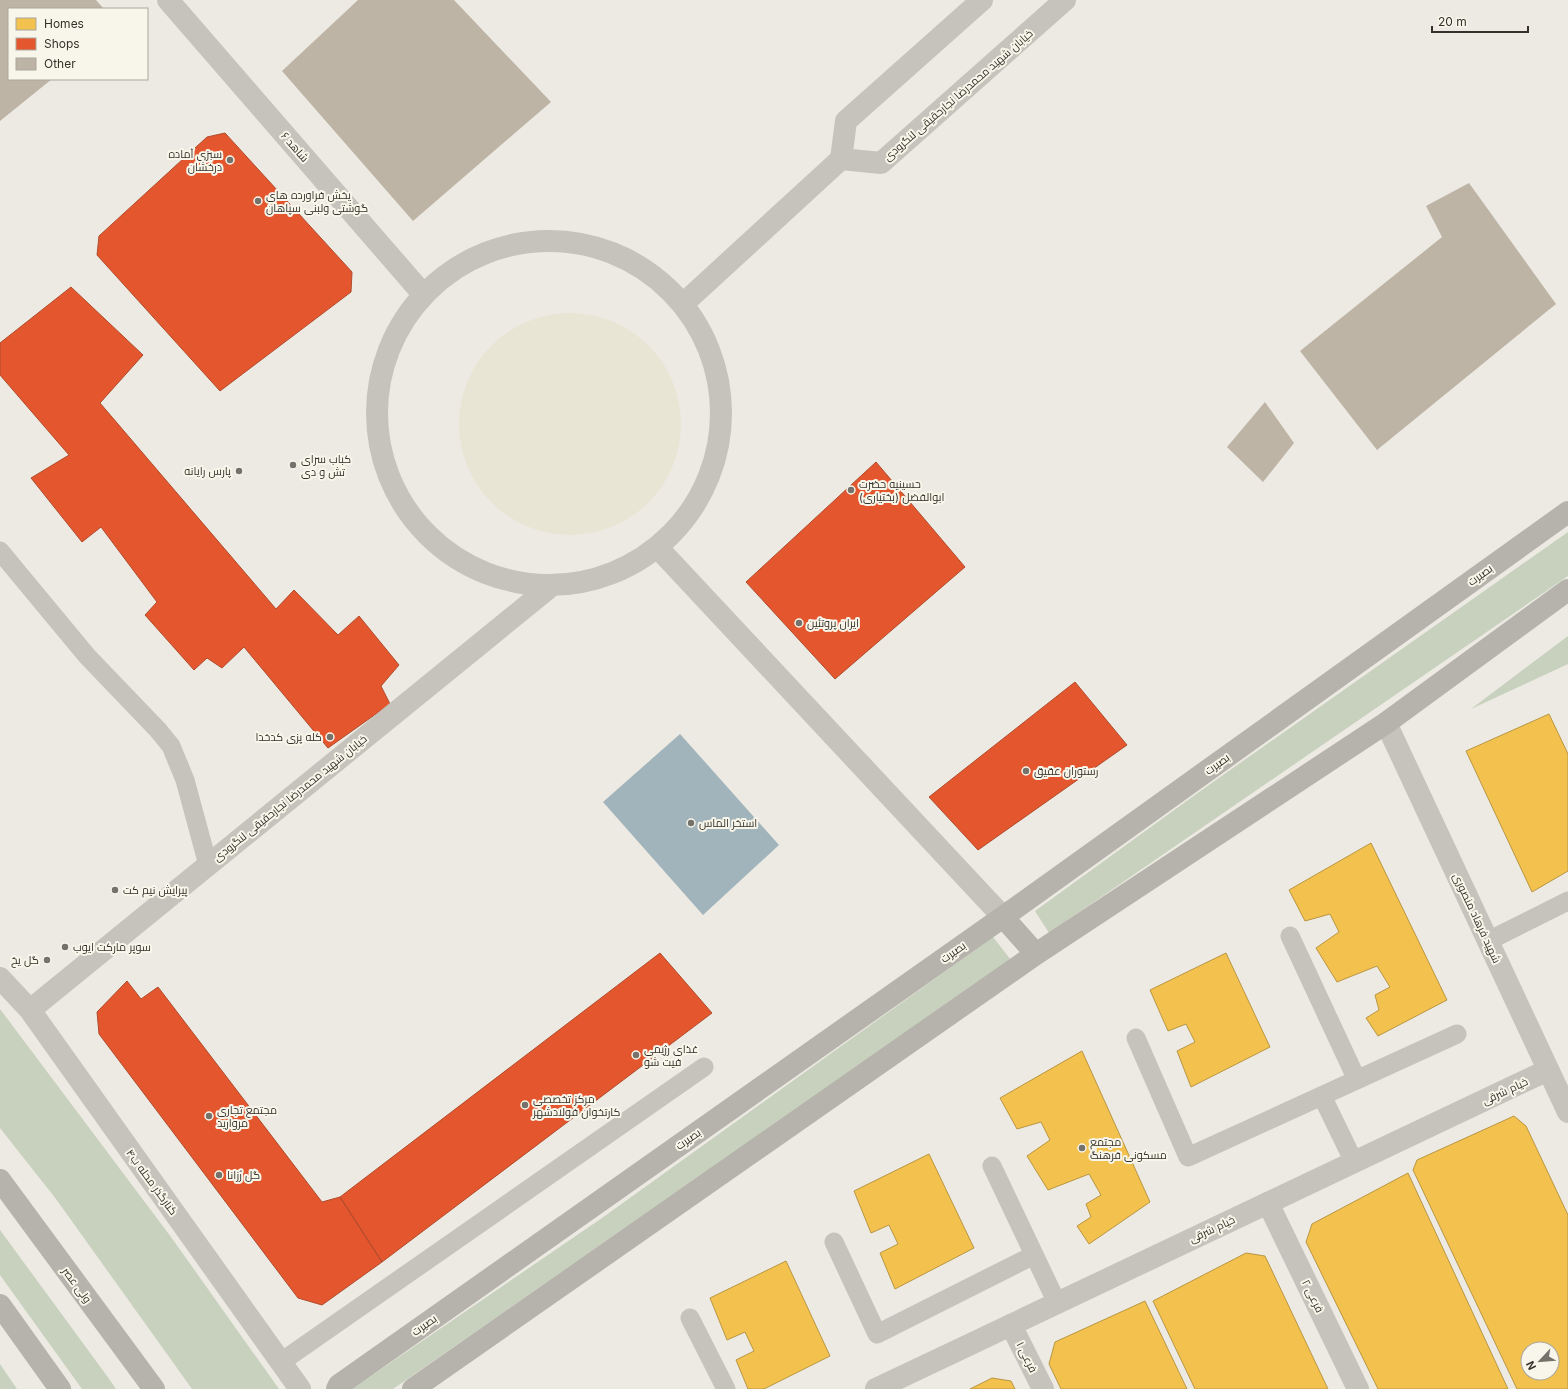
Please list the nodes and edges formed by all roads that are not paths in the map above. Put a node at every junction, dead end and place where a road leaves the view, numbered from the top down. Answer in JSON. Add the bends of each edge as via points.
{"nodes":[{"id":1,"x":168,"y":0,"type":"edge"},
{"id":2,"x":982,"y":0,"type":"edge"},
{"id":3,"x":1065,"y":0,"type":"edge"},
{"id":4,"x":841,"y":159,"type":"junction"},
{"id":5,"x":422,"y":294,"type":"junction"},
{"id":6,"x":683,"y":304,"type":"junction"},
{"id":7,"x":1568,"y":512,"type":"edge"},
{"id":8,"x":658,"y":548,"type":"junction"},
{"id":9,"x":0,"y":551,"type":"edge"},
{"id":10,"x":550,"y":587,"type":"junction"},
{"id":11,"x":1568,"y":590,"type":"edge"},
{"id":12,"x":1386,"y":723,"type":"junction"},
{"id":13,"x":208,"y":865,"type":"junction"},
{"id":14,"x":1568,"y":901,"type":"edge"},
{"id":15,"x":1003,"y":917,"type":"junction"},
{"id":16,"x":1290,"y":936,"type":"dead end"},
{"id":17,"x":1488,"y":941,"type":"junction"},
{"id":18,"x":1036,"y":954,"type":"junction"},
{"id":19,"x":0,"y":978,"type":"edge"},
{"id":20,"x":30,"y":1010,"type":"junction"},
{"id":21,"x":1457,"y":1034,"type":"dead end"},
{"id":22,"x":1136,"y":1038,"type":"dead end"},
{"id":23,"x":704,"y":1067,"type":"dead end"},
{"id":24,"x":1548,"y":1070,"type":"junction"},
{"id":25,"x":1357,"y":1080,"type":"junction"},
{"id":26,"x":1322,"y":1096,"type":"junction"},
{"id":27,"x":1568,"y":1112,"type":"edge"},
{"id":28,"x":1354,"y":1162,"type":"junction"},
{"id":29,"x":992,"y":1166,"type":"dead end"},
{"id":30,"x":0,"y":1180,"type":"edge"},
{"id":31,"x":1268,"y":1203,"type":"junction"},
{"id":32,"x":834,"y":1242,"type":"dead end"},
{"id":33,"x":1034,"y":1254,"type":"junction"},
{"id":34,"x":1057,"y":1303,"type":"junction"},
{"id":35,"x":0,"y":1305,"type":"edge"},
{"id":36,"x":690,"y":1318,"type":"dead end"},
{"id":37,"x":1011,"y":1324,"type":"junction"},
{"id":38,"x":281,"y":1362,"type":"junction"},
{"id":39,"x":60,"y":1389,"type":"edge"},
{"id":40,"x":154,"y":1389,"type":"edge"},
{"id":41,"x":300,"y":1389,"type":"edge"},
{"id":42,"x":337,"y":1389,"type":"edge"},
{"id":43,"x":413,"y":1389,"type":"edge"},
{"id":44,"x":726,"y":1389,"type":"edge"},
{"id":45,"x":876,"y":1389,"type":"edge"},
{"id":46,"x":1043,"y":1389,"type":"edge"},
{"id":47,"x":1358,"y":1389,"type":"edge"}],
"edges":[{"from":1,"to":5,"type":"street","name":"شاهد ۶"},
{"from":2,"to":4,"type":"street","via":[[846,121]]},
{"from":3,"to":4,"type":"street","name":"خیابان شهید محمدرضا نجارحقیقی لنگرودی","via":[[881,163]]},
{"from":4,"to":6,"type":"street"},
{"from":5,"to":6,"type":"street","via":[[469,259],[525,241],[583,243],[637,264]]},
{"from":5,"to":10,"type":"street","via":[[391,342],[376,397],[380,455],[404,508],[443,550],[493,577]]},
{"from":6,"to":8,"type":"street","via":[[709,350],[721,403],[716,457],[694,507]]},
{"from":7,"to":15,"type":"main road","name":"بصیرت"},
{"from":8,"to":10,"type":"street","via":[[625,569],[589,582]]},
{"from":8,"to":15,"type":"street"},
{"from":9,"to":13,"type":"lane","via":[[87,656],[171,746],[184,780]]},
{"from":10,"to":13,"type":"street","name":"خیابان شهید محمدرضا نجارحقیقی لنگرودی"},
{"from":11,"to":12,"type":"main road"},
{"from":12,"to":17,"type":"street","name":"شهید فرهاد منصوری"},
{"from":12,"to":18,"type":"main road"},
{"from":13,"to":20,"type":"street","name":"خیابان شهید محمدرضا نجارحقیقی لنگرودی"},
{"from":14,"to":17,"type":"lane"},
{"from":15,"to":18,"type":"main road"},
{"from":15,"to":42,"type":"main road","name":"بصیرت","via":[[339,1385]]},
{"from":16,"to":25,"type":"lane"},
{"from":17,"to":24,"type":"street","name":"شهید فرهاد منصوری"},
{"from":18,"to":43,"type":"main road"},
{"from":19,"to":20,"type":"street","name":"کنارگذر محله ب۴"},
{"from":20,"to":38,"type":"street","name":"کنارگذر محله ب۴"},
{"from":21,"to":25,"type":"lane"},
{"from":22,"to":26,"type":"lane","via":[[1188,1158]]},
{"from":23,"to":38,"type":"lane"},
{"from":24,"to":27,"type":"street","name":"شهید فرهاد منصوری"},
{"from":24,"to":28,"type":"street","name":"خیام شرقی"},
{"from":25,"to":26,"type":"lane"},
{"from":26,"to":28,"type":"lane"},
{"from":28,"to":31,"type":"street","name":"خیام شرقی"},
{"from":29,"to":33,"type":"lane"},
{"from":30,"to":40,"type":"main road","name":"ولی عصر"},
{"from":31,"to":34,"type":"street","name":"خیام شرقی"},
{"from":31,"to":47,"type":"street","name":"فرعی ۲"},
{"from":32,"to":33,"type":"lane","via":[[877,1334]]},
{"from":33,"to":34,"type":"lane"},
{"from":34,"to":37,"type":"street","name":"خیام شرقی"},
{"from":35,"to":39,"type":"main road"},
{"from":36,"to":44,"type":"lane"},
{"from":37,"to":45,"type":"street","name":"خیام شرقی"},
{"from":37,"to":46,"type":"street","name":"فرعی ۱"},
{"from":38,"to":41,"type":"street","name":"کنارگذر محله ب۴"}]}
